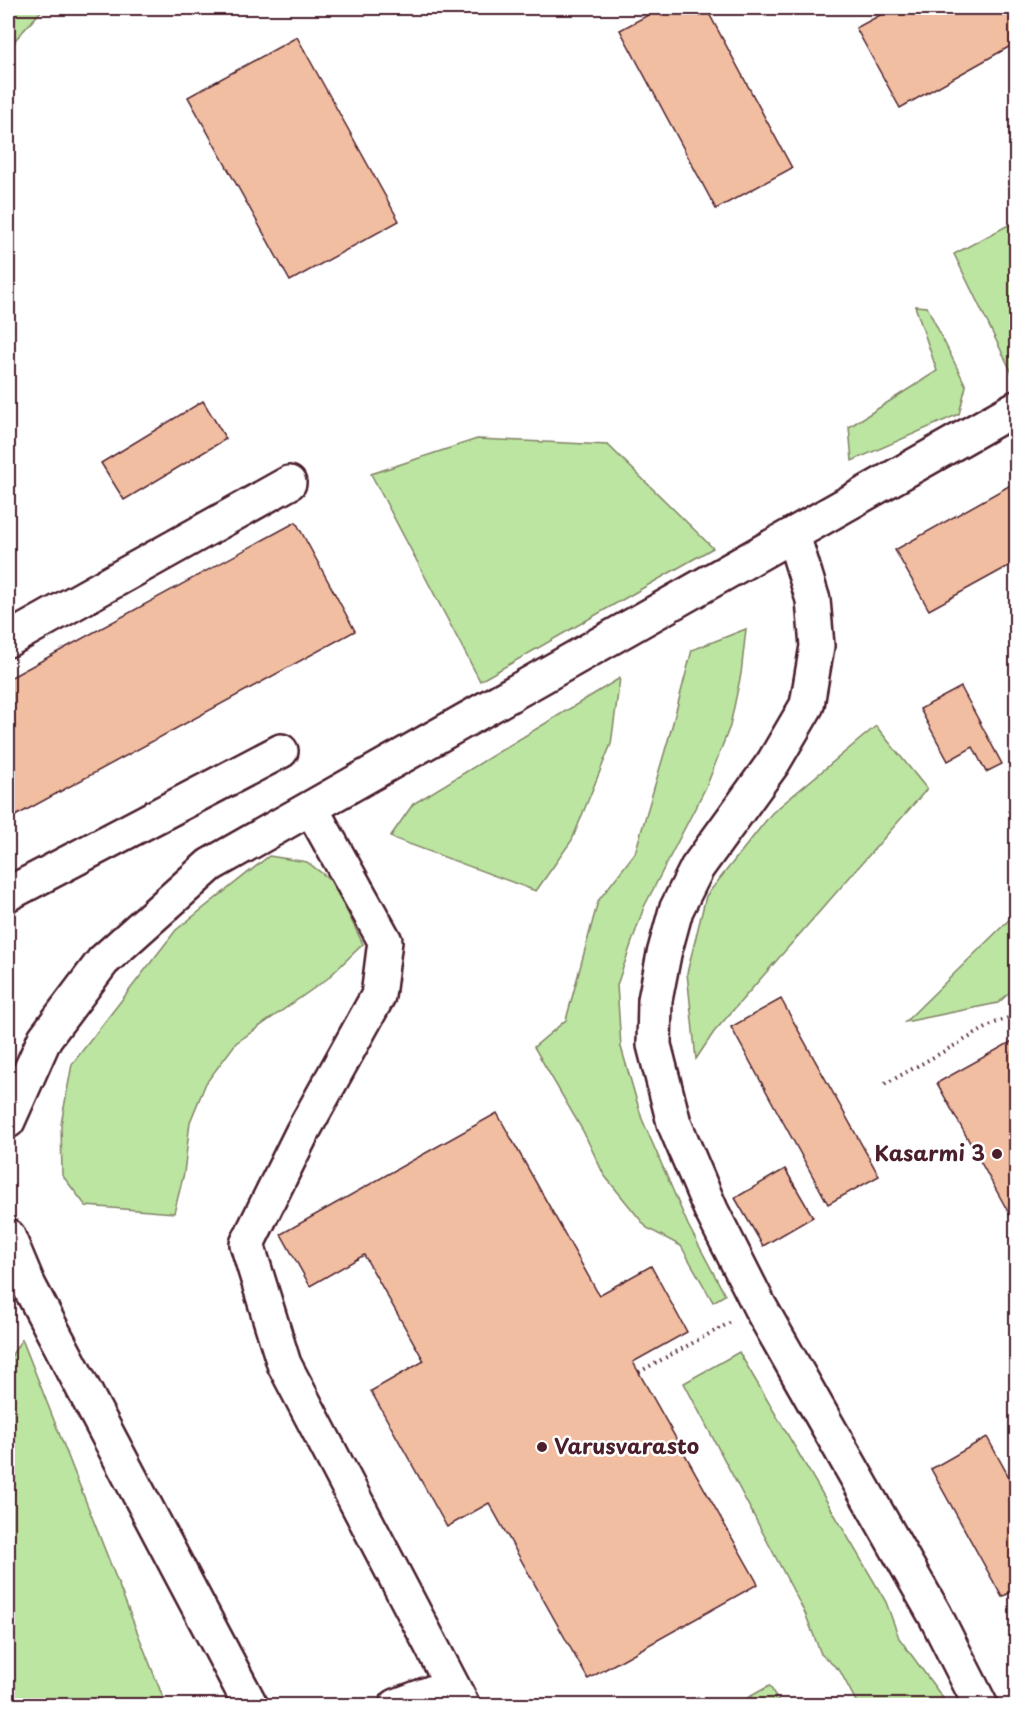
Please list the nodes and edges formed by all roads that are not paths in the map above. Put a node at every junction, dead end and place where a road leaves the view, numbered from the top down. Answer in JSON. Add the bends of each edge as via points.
{"nodes":[{"id":1,"x":1017,"y":408,"type":"edge"},
{"id":2,"x":289,"y":483,"type":"dead end"},
{"id":3,"x":793,"y":535,"type":"junction"},
{"id":4,"x":8,"y":640,"type":"edge"},
{"id":5,"x":281,"y":751,"type":"dead end"},
{"id":6,"x":311,"y":808,"type":"junction"},
{"id":7,"x":8,"y":894,"type":"edge"},
{"id":8,"x":8,"y":1121,"type":"edge"},
{"id":9,"x":8,"y":1236,"type":"edge"},
{"id":10,"x":458,"y":1695,"type":"edge"},
{"id":11,"x":251,"y":1706,"type":"edge"},
{"id":12,"x":396,"y":1706,"type":"edge"},
{"id":13,"x":981,"y":1706,"type":"edge"}],
"edges":[{"from":1,"to":3,"type":"lane"},
{"from":2,"to":4,"type":"lane"},
{"from":3,"to":6,"type":"lane"},
{"from":3,"to":13,"type":"lane","via":[[813,600],[817,646],[807,705],[773,763],[697,868],[676,910],[655,1000],[654,1046],[674,1123],[711,1210],[760,1307],[935,1615]]},
{"from":5,"to":7,"type":"lane"},
{"from":6,"to":8,"type":"lane","via":[[210,865],[104,961],[45,1038]]},
{"from":6,"to":10,"type":"lane","via":[[385,941],[378,996],[302,1133],[248,1244],[285,1364]]},
{"from":9,"to":11,"type":"lane","via":[[29,1286]]},
{"from":10,"to":12,"type":"lane"}]}
